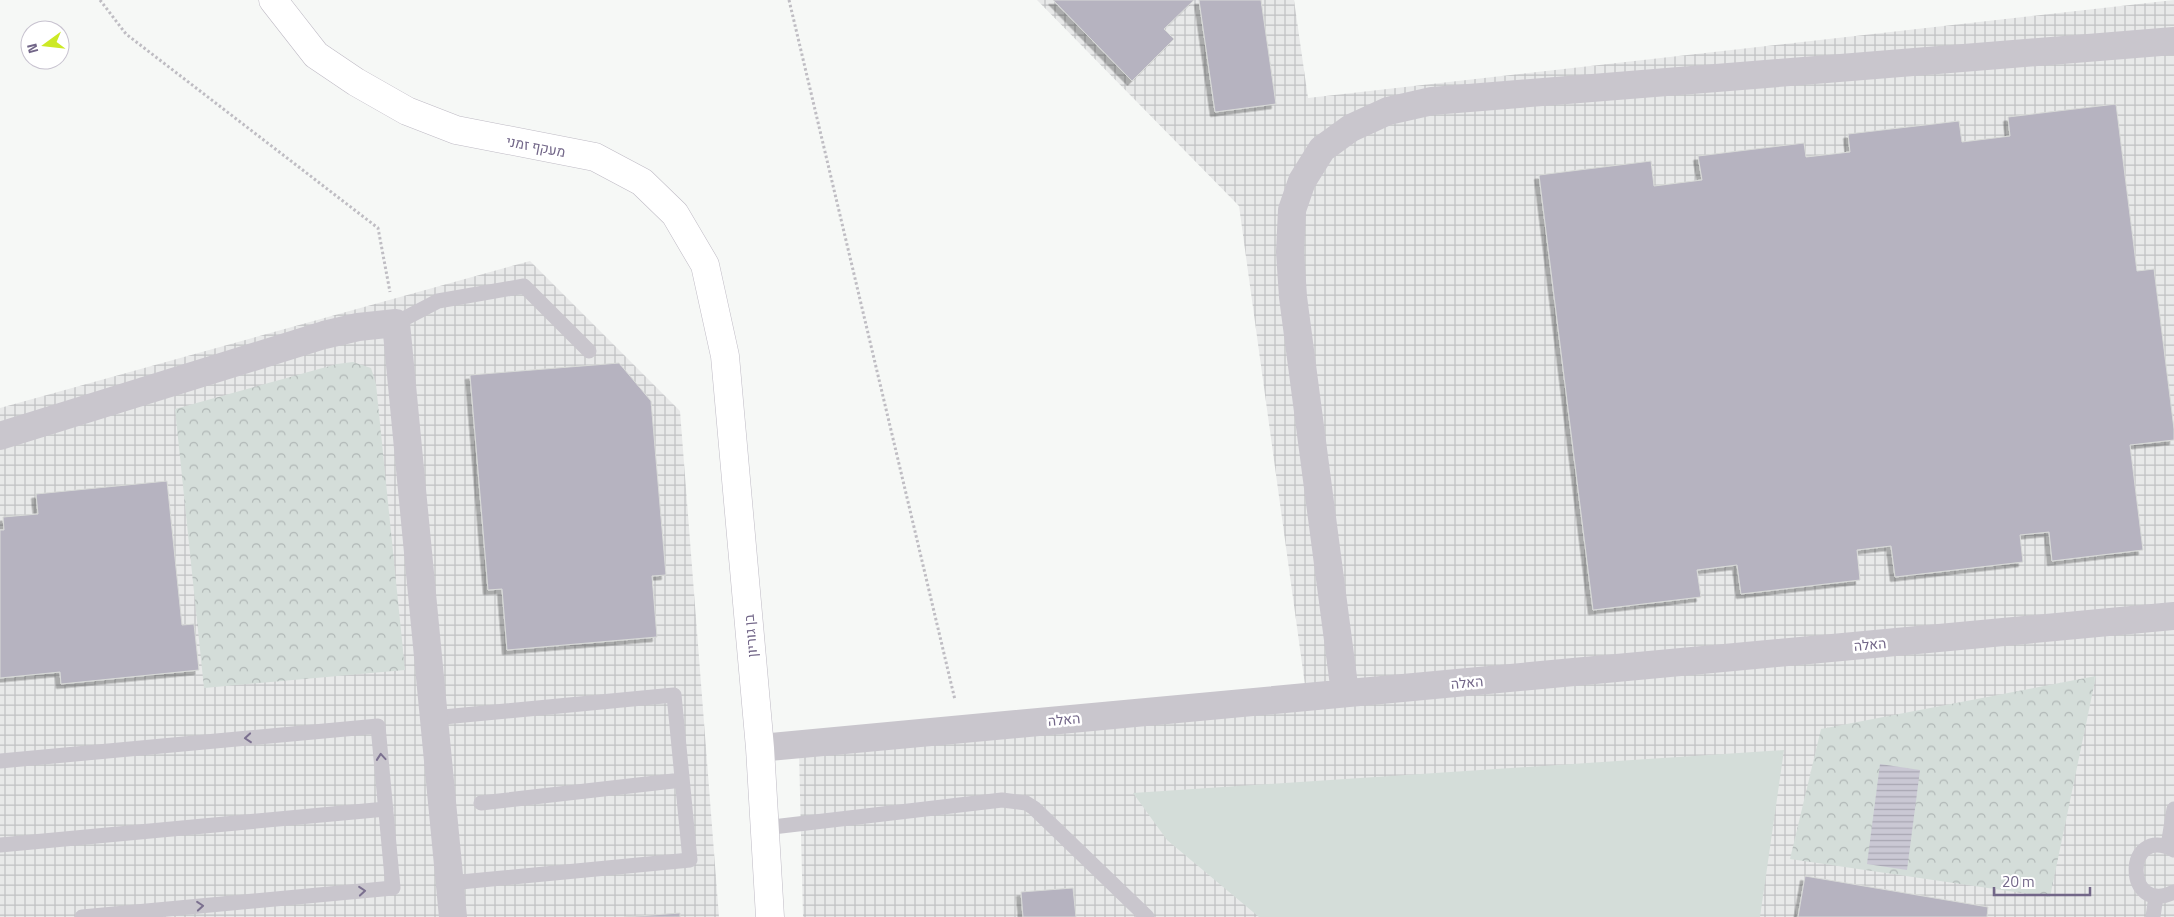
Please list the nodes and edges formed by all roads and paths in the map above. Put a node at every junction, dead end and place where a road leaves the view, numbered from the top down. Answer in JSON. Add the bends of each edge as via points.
{"nodes":[{"id":1,"x":100,"y":0,"type":"edge"},
{"id":2,"x":273,"y":0,"type":"edge"},
{"id":3,"x":789,"y":0,"type":"edge"},
{"id":4,"x":2174,"y":41,"type":"edge"},
{"id":5,"x":396,"y":322,"type":"junction"},
{"id":6,"x":589,"y":351,"type":"dead end"},
{"id":7,"x":725,"y":356,"type":"joint"},
{"id":8,"x":0,"y":436,"type":"edge"},
{"id":9,"x":2174,"y":616,"type":"edge"},
{"id":10,"x":1345,"y":693,"type":"junction"},
{"id":11,"x":434,"y":718,"type":"junction"},
{"id":12,"x":962,"y":729,"type":"junction"},
{"id":13,"x":760,"y":748,"type":"junction"},
{"id":14,"x":0,"y":761,"type":"edge"},
{"id":15,"x":682,"y":780,"type":"junction"},
{"id":16,"x":480,"y":803,"type":"dead end"},
{"id":17,"x":386,"y":808,"type":"junction"},
{"id":18,"x":2174,"y":809,"type":"edge"},
{"id":19,"x":764,"y":828,"type":"junction"},
{"id":20,"x":0,"y":845,"type":"edge"},
{"id":21,"x":2171,"y":848,"type":"edge"},
{"id":22,"x":450,"y":884,"type":"junction"},
{"id":23,"x":2174,"y":892,"type":"edge"},
{"id":24,"x":2156,"y":896,"type":"junction"},
{"id":25,"x":82,"y":917,"type":"edge"},
{"id":26,"x":453,"y":917,"type":"edge"},
{"id":27,"x":770,"y":917,"type":"edge"},
{"id":28,"x":1147,"y":917,"type":"edge"},
{"id":29,"x":2153,"y":917,"type":"edge"}],
"edges":[{"from":1,"to":5,"type":"path","via":[[126,34],[378,228]]},
{"from":2,"to":7,"type":"street","name":"מעקף זמני","via":[[316,55],[407,111],[456,130],[595,158],[642,182],[675,214],[706,264]]},
{"from":3,"to":12,"type":"path"},
{"from":4,"to":10,"type":"street","via":[[1432,101],[1388,111],[1351,128],[1322,149],[1302,181],[1292,210],[1290,252],[1293,297]]},
{"from":5,"to":6,"type":"lane","via":[[438,301],[524,286]]},
{"from":5,"to":8,"type":"street","via":[[324,335]]},
{"from":5,"to":11,"type":"street"},
{"from":7,"to":13,"type":"street","name":"בן גוריון"},
{"from":9,"to":10,"type":"street","name":"האלה"},
{"from":10,"to":12,"type":"street","name":"האלה"},
{"from":11,"to":15,"type":"lane","via":[[674,695]]},
{"from":11,"to":22,"type":"street"},
{"from":12,"to":13,"type":"street","name":"האלה"},
{"from":13,"to":19,"type":"street","name":"בן גוריון"},
{"from":17,"to":14,"type":"lane","one_way":true,"via":[[378,726]]},
{"from":15,"to":16,"type":"lane"},
{"from":15,"to":22,"type":"lane","via":[[690,860]]},
{"from":17,"to":20,"type":"lane"},
{"from":25,"to":17,"type":"lane","one_way":true,"via":[[393,888]]},
{"from":18,"to":21,"type":"lane"},
{"from":19,"to":27,"type":"street","name":"בן גוריון"},
{"from":19,"to":28,"type":"lane","via":[[1002,800],[1026,803],[1046,818]]},
{"from":21,"to":24,"type":"lane","via":[[2160,845],[2144,850],[2135,864],[2137,881],[2148,893]]},
{"from":22,"to":26,"type":"street"},
{"from":23,"to":24,"type":"lane"},
{"from":24,"to":29,"type":"lane"}]}
